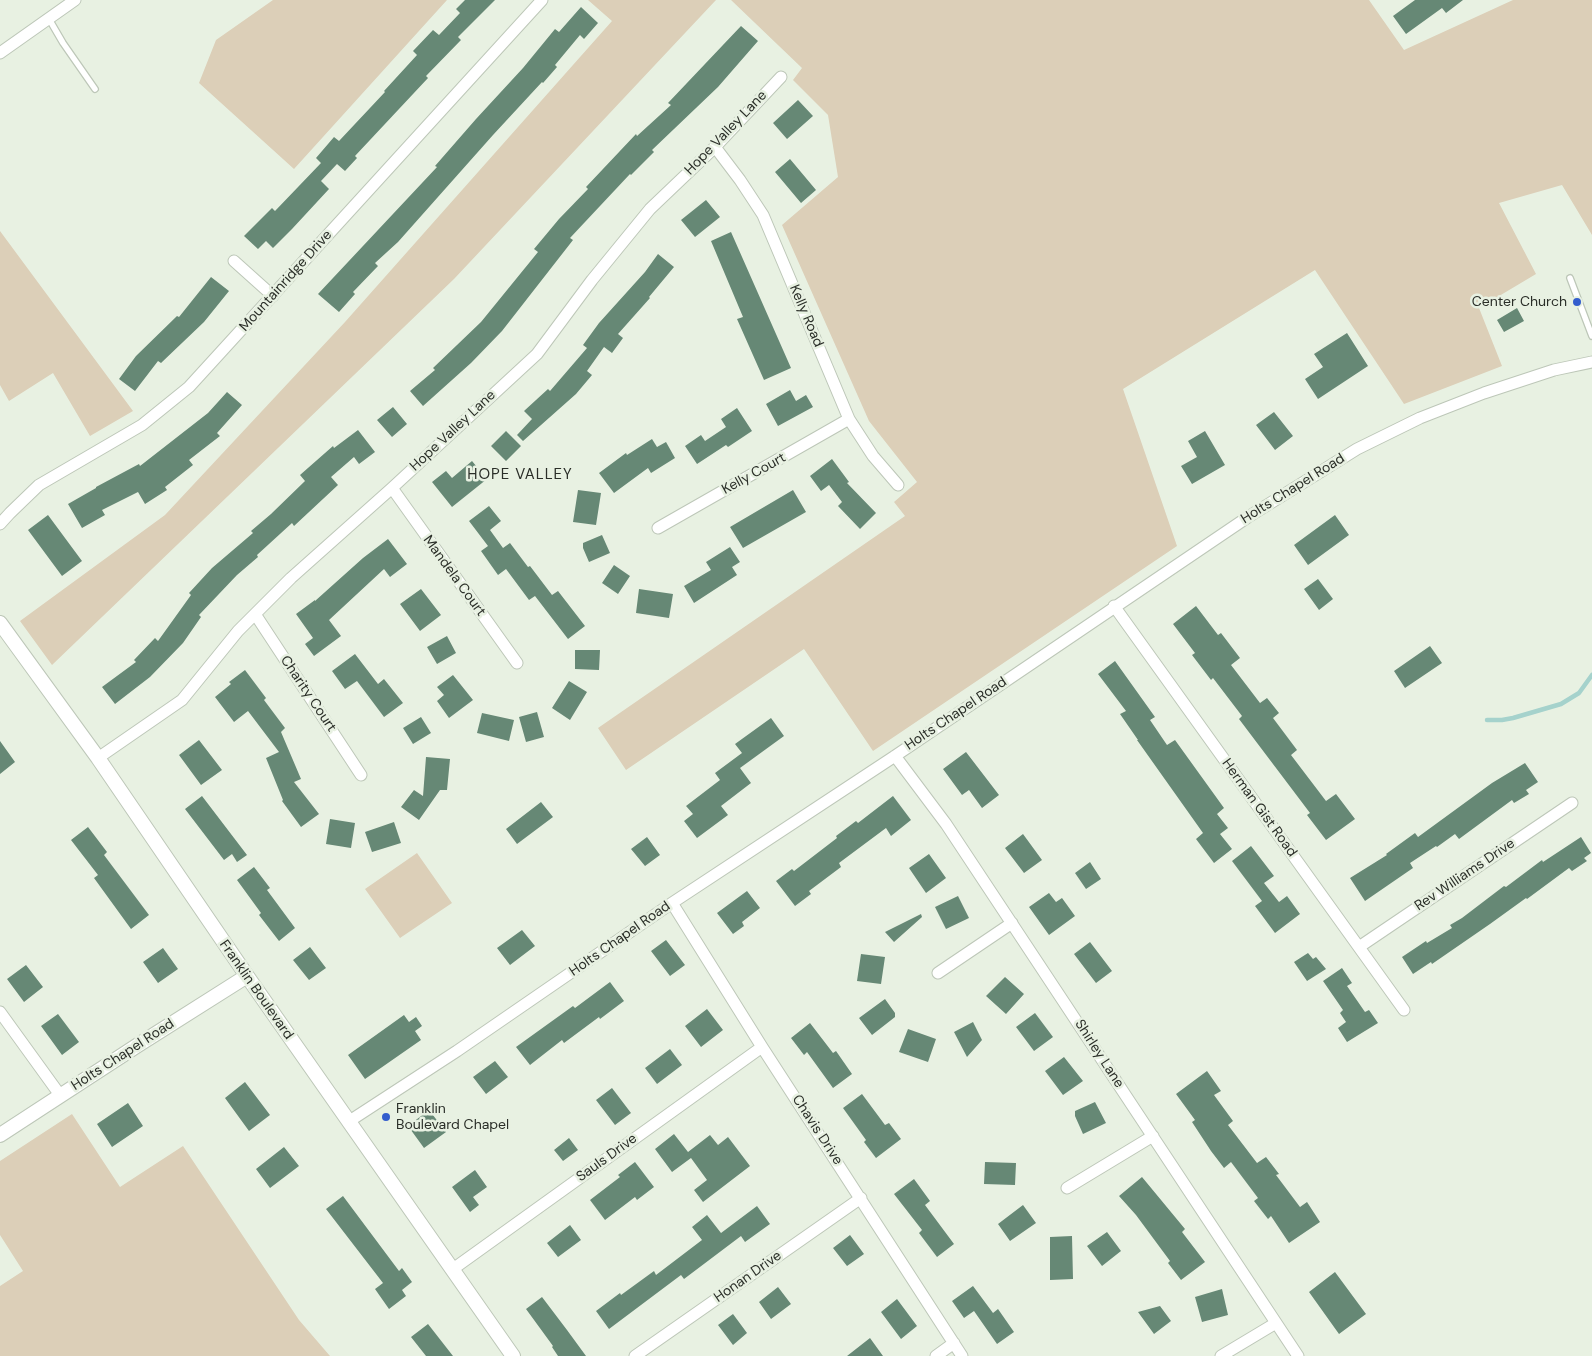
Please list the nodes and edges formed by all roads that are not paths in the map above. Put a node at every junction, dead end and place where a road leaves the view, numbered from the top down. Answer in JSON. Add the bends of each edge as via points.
{"nodes":[{"id":1,"x":75,"y":0,"type":"edge"},
{"id":2,"x":542,"y":0,"type":"edge"},
{"id":3,"x":49,"y":19,"type":"junction"},
{"id":4,"x":0,"y":53,"type":"edge"},
{"id":5,"x":781,"y":76,"type":"dead end"},
{"id":6,"x":95,"y":89,"type":"dead end"},
{"id":7,"x":715,"y":147,"type":"junction"},
{"id":8,"x":234,"y":261,"type":"dead end"},
{"id":9,"x":1570,"y":278,"type":"dead end"},
{"id":10,"x":273,"y":296,"type":"junction"},
{"id":11,"x":1592,"y":336,"type":"edge"},
{"id":12,"x":1592,"y":362,"type":"edge"},
{"id":13,"x":849,"y":419,"type":"junction"},
{"id":14,"x":898,"y":485,"type":"dead end"},
{"id":15,"x":392,"y":488,"type":"junction"},
{"id":16,"x":0,"y":524,"type":"edge"},
{"id":17,"x":658,"y":528,"type":"dead end"},
{"id":18,"x":1114,"y":606,"type":"junction"},
{"id":19,"x":255,"y":614,"type":"junction"},
{"id":20,"x":0,"y":623,"type":"edge"},
{"id":21,"x":517,"y":663,"type":"dead end"},
{"id":22,"x":895,"y":756,"type":"junction"},
{"id":23,"x":98,"y":758,"type":"junction"},
{"id":24,"x":362,"y":775,"type":"dead end"},
{"id":25,"x":1572,"y":803,"type":"dead end"},
{"id":26,"x":672,"y":903,"type":"junction"},
{"id":27,"x":1012,"y":923,"type":"junction"},
{"id":28,"x":1359,"y":947,"type":"junction"},
{"id":29,"x":938,"y":974,"type":"dead end"},
{"id":30,"x":247,"y":976,"type":"junction"},
{"id":31,"x":1404,"y":1010,"type":"dead end"},
{"id":32,"x":0,"y":1012,"type":"edge"},
{"id":33,"x":762,"y":1047,"type":"junction"},
{"id":34,"x":60,"y":1095,"type":"junction"},
{"id":35,"x":348,"y":1122,"type":"junction"},
{"id":36,"x":0,"y":1135,"type":"edge"},
{"id":37,"x":1153,"y":1136,"type":"junction"},
{"id":38,"x":1067,"y":1188,"type":"dead end"},
{"id":39,"x":861,"y":1198,"type":"junction"},
{"id":40,"x":453,"y":1269,"type":"junction"},
{"id":41,"x":1276,"y":1322,"type":"junction"},
{"id":42,"x":954,"y":1343,"type":"junction"},
{"id":43,"x":513,"y":1356,"type":"edge"},
{"id":44,"x":635,"y":1356,"type":"edge"},
{"id":45,"x":936,"y":1356,"type":"edge"},
{"id":46,"x":962,"y":1356,"type":"edge"},
{"id":47,"x":1221,"y":1356,"type":"edge"},
{"id":48,"x":1298,"y":1356,"type":"edge"}],
"edges":[{"from":1,"to":3,"type":"street"},
{"from":2,"to":10,"type":"street","name":"Mountainridge Drive"},
{"from":3,"to":4,"type":"street"},
{"from":3,"to":6,"type":"lane"},
{"from":5,"to":7,"type":"street","name":"Hope Valley Lane"},
{"from":7,"to":13,"type":"street","name":"Kelly Road","via":[[763,215]]},
{"from":7,"to":15,"type":"street","name":"Hope Valley Lane","via":[[650,209],[537,354]]},
{"from":8,"to":10,"type":"street"},
{"from":9,"to":11,"type":"lane"},
{"from":10,"to":16,"type":"street","name":"Mountainridge Drive","via":[[169,405],[142,425],[40,485]]},
{"from":12,"to":18,"type":"street","name":"Holts Chapel Road","via":[[1554,370],[1484,393],[1420,418],[1357,449]]},
{"from":13,"to":14,"type":"street","name":"Kelly Road","via":[[873,456]]},
{"from":13,"to":17,"type":"street","name":"Kelly Court"},
{"from":15,"to":19,"type":"street","name":"Hope Valley Lane"},
{"from":15,"to":21,"type":"street","name":"Mandela Court"},
{"from":18,"to":22,"type":"street","name":"Holts Chapel Road"},
{"from":18,"to":28,"type":"street","name":"Herman Gist Road"},
{"from":19,"to":23,"type":"street","name":"Hope Valley Lane","via":[[182,700]]},
{"from":19,"to":24,"type":"street","name":"Charity Court"},
{"from":20,"to":23,"type":"street","name":"Franklin Boulevard"},
{"from":22,"to":26,"type":"street","name":"Holts Chapel Road"},
{"from":22,"to":27,"type":"street","name":"Shirley Lane","via":[[946,824]]},
{"from":23,"to":30,"type":"street","name":"Franklin Boulevard"},
{"from":25,"to":28,"type":"street","name":"Rev Williams Drive"},
{"from":26,"to":33,"type":"street","name":"Chavis Drive"},
{"from":26,"to":35,"type":"street","name":"Holts Chapel Road"},
{"from":27,"to":29,"type":"street"},
{"from":27,"to":37,"type":"street","name":"Shirley Lane"},
{"from":28,"to":31,"type":"street","name":"Herman Gist Road"},
{"from":30,"to":34,"type":"street","name":"Holts Chapel Road"},
{"from":30,"to":35,"type":"street","name":"Franklin Boulevard"},
{"from":32,"to":34,"type":"street"},
{"from":33,"to":39,"type":"street","name":"Chavis Drive"},
{"from":33,"to":40,"type":"street","name":"Sauls Drive"},
{"from":34,"to":36,"type":"street","name":"Holts Chapel Road"},
{"from":35,"to":40,"type":"street","name":"Franklin Boulevard"},
{"from":37,"to":38,"type":"street"},
{"from":37,"to":41,"type":"street","name":"Shirley Lane"},
{"from":39,"to":42,"type":"street","name":"Chavis Drive"},
{"from":39,"to":44,"type":"street","name":"Honan Drive"},
{"from":40,"to":43,"type":"street","name":"Franklin Boulevard"},
{"from":41,"to":47,"type":"street"},
{"from":41,"to":48,"type":"street","name":"Shirley Lane"},
{"from":42,"to":45,"type":"street"},
{"from":42,"to":46,"type":"street","name":"Chavis Drive"}]}
